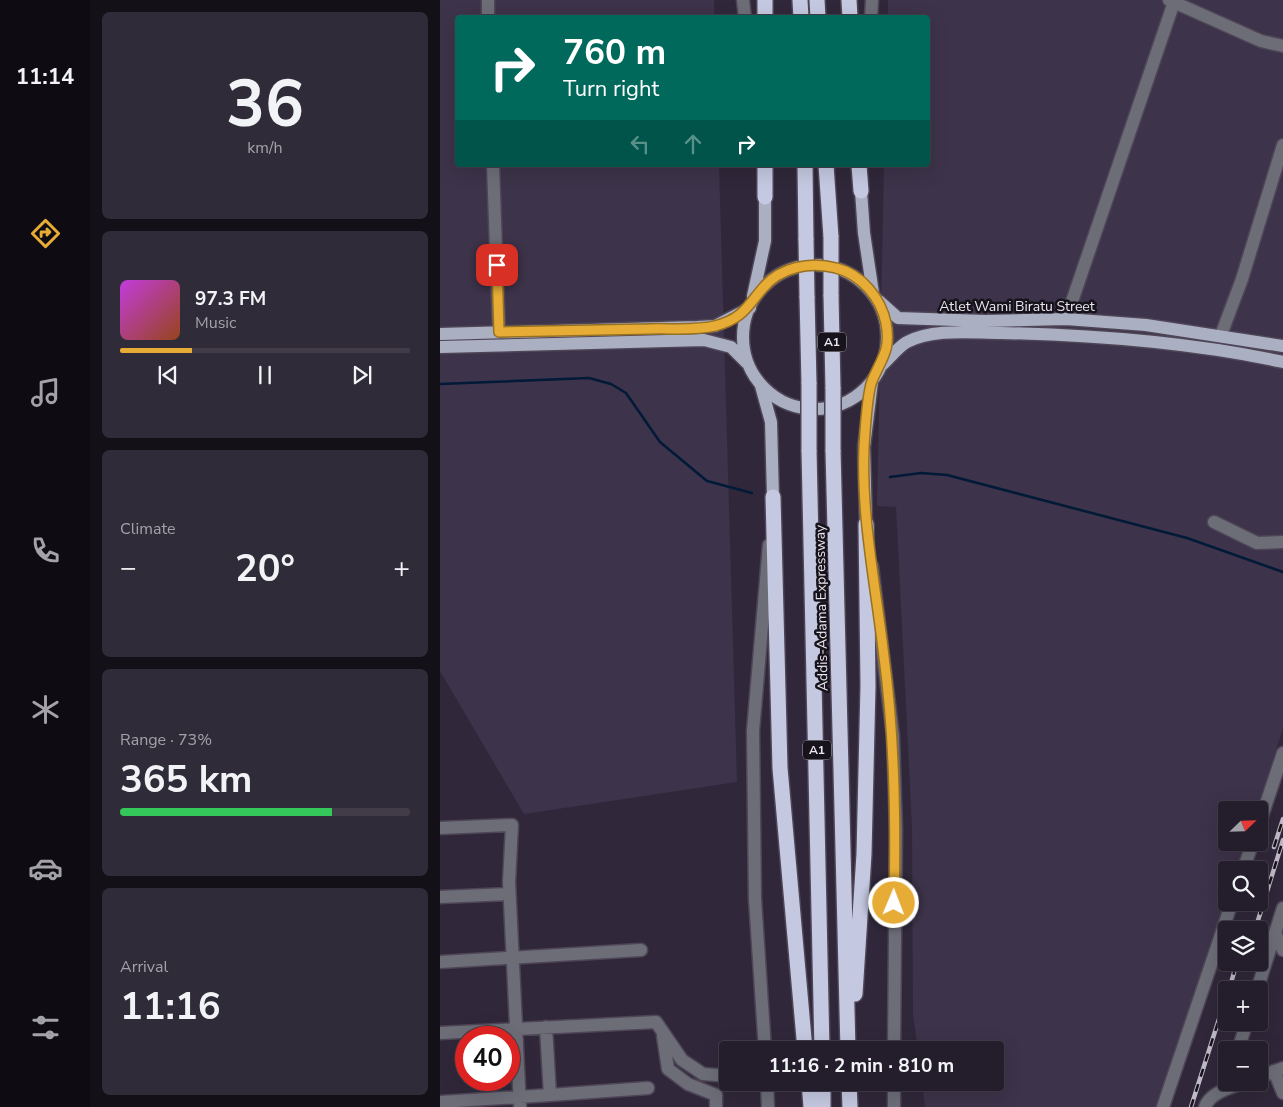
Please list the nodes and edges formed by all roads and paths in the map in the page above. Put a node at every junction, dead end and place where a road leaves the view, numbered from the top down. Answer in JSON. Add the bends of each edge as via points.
{"nodes":[{"id":1,"x":488,"y":0,"type":"edge"},
{"id":2,"x":743,"y":0,"type":"edge"},
{"id":3,"x":765,"y":0,"type":"edge"},
{"id":4,"x":800,"y":0,"type":"edge"},
{"id":5,"x":817,"y":0,"type":"edge"},
{"id":6,"x":849,"y":0,"type":"edge"},
{"id":7,"x":872,"y":0,"type":"edge"},
{"id":8,"x":1172,"y":1,"type":"edge"},
{"id":9,"x":488,"y":15,"type":"edge"},
{"id":10,"x":745,"y":15,"type":"edge"},
{"id":11,"x":765,"y":15,"type":"edge"},
{"id":12,"x":801,"y":15,"type":"edge"},
{"id":13,"x":818,"y":15,"type":"edge"},
{"id":14,"x":850,"y":15,"type":"edge"},
{"id":15,"x":871,"y":15,"type":"edge"},
{"id":16,"x":1283,"y":46,"type":"edge"},
{"id":17,"x":1283,"y":145,"type":"edge"},
{"id":18,"x":493,"y":167,"type":"edge"},
{"id":19,"x":764,"y":167,"type":"edge"},
{"id":20,"x":805,"y":167,"type":"edge"},
{"id":21,"x":826,"y":167,"type":"edge"},
{"id":22,"x":861,"y":167,"type":"edge"},
{"id":23,"x":861,"y":191,"type":"joint"},
{"id":24,"x":766,"y":197,"type":"joint"},
{"id":25,"x":875,"y":296,"type":"junction"},
{"id":26,"x":750,"y":306,"type":"junction"},
{"id":27,"x":1066,"y":319,"type":"junction"},
{"id":28,"x":1118,"y":323,"type":"junction"},
{"id":29,"x":984,"y":327,"type":"junction"},
{"id":30,"x":499,"y":332,"type":"junction"},
{"id":31,"x":440,"y":334,"type":"edge"},
{"id":32,"x":1221,"y":335,"type":"junction"},
{"id":33,"x":1115,"y":339,"type":"junction"},
{"id":34,"x":1283,"y":346,"type":"edge"},
{"id":35,"x":440,"y":347,"type":"edge"},
{"id":36,"x":1283,"y":362,"type":"edge"},
{"id":37,"x":882,"y":365,"type":"junction"},
{"id":38,"x":749,"y":366,"type":"junction"},
{"id":39,"x":759,"y":382,"type":"junction"},
{"id":40,"x":872,"y":382,"type":"junction"},
{"id":41,"x":773,"y":497,"type":"junction"},
{"id":42,"x":1214,"y":522,"type":"dead end"},
{"id":43,"x":866,"y":524,"type":"junction"},
{"id":44,"x":1283,"y":542,"type":"edge"},
{"id":45,"x":1283,"y":753,"type":"edge"},
{"id":46,"x":1267,"y":801,"type":"edge"},
{"id":47,"x":440,"y":828,"type":"edge"},
{"id":48,"x":509,"y":894,"type":"junction"},
{"id":49,"x":440,"y":897,"type":"edge"},
{"id":50,"x":1283,"y":908,"type":"edge"},
{"id":51,"x":1229,"y":911,"type":"edge"},
{"id":52,"x":1275,"y":932,"type":"junction"},
{"id":53,"x":641,"y":950,"type":"dead end"},
{"id":54,"x":1283,"y":950,"type":"edge"},
{"id":55,"x":512,"y":958,"type":"junction"},
{"id":56,"x":440,"y":962,"type":"edge"},
{"id":57,"x":1260,"y":981,"type":"edge"},
{"id":58,"x":516,"y":1026,"type":"edge"},
{"id":59,"x":546,"y":1028,"type":"junction"},
{"id":60,"x":520,"y":1029,"type":"edge"},
{"id":61,"x":455,"y":1032,"type":"edge"},
{"id":62,"x":662,"y":1032,"type":"junction"},
{"id":63,"x":440,"y":1033,"type":"edge"},
{"id":64,"x":764,"y":1041,"type":"edge"},
{"id":65,"x":805,"y":1041,"type":"edge"},
{"id":66,"x":822,"y":1041,"type":"edge"},
{"id":67,"x":848,"y":1041,"type":"edge"},
{"id":68,"x":853,"y":1041,"type":"edge"},
{"id":69,"x":894,"y":1041,"type":"edge"},
{"id":70,"x":1279,"y":1069,"type":"edge"},
{"id":71,"x":719,"y":1075,"type":"edge"},
{"id":72,"x":648,"y":1088,"type":"dead end"},
{"id":73,"x":767,"y":1091,"type":"edge"},
{"id":74,"x":810,"y":1091,"type":"edge"},
{"id":75,"x":823,"y":1091,"type":"edge"},
{"id":76,"x":894,"y":1091,"type":"edge"},
{"id":77,"x":1220,"y":1091,"type":"edge"},
{"id":78,"x":1283,"y":1093,"type":"edge"},
{"id":79,"x":550,"y":1095,"type":"junction"},
{"id":80,"x":440,"y":1102,"type":"edge"},
{"id":81,"x":520,"y":1102,"type":"edge"},
{"id":82,"x":716,"y":1107,"type":"edge"},
{"id":83,"x":768,"y":1107,"type":"edge"},
{"id":84,"x":811,"y":1107,"type":"edge"},
{"id":85,"x":823,"y":1107,"type":"edge"},
{"id":86,"x":894,"y":1107,"type":"edge"},
{"id":87,"x":1163,"y":1107,"type":"edge"},
{"id":88,"x":1204,"y":1107,"type":"edge"}],
"edges":[{"from":1,"to":9,"type":"street"},
{"from":2,"to":10,"type":"street"},
{"from":3,"to":11,"type":"highway"},
{"from":4,"to":12,"type":"highway"},
{"from":5,"to":13,"type":"highway"},
{"from":6,"to":14,"type":"highway"},
{"from":7,"to":15,"type":"street"},
{"from":8,"to":16,"type":"street","via":[[1262,42]]},
{"from":8,"to":27,"type":"street"},
{"from":17,"to":32,"type":"street","via":[[1242,279]]},
{"from":18,"to":30,"type":"street"},
{"from":19,"to":24,"type":"highway"},
{"from":20,"to":66,"type":"highway","name":"Addis-Adama Expressway","number":"A1","bridge":true},
{"from":21,"to":67,"type":"highway","name":"Addis-Adama Expressway","number":"A1","bridge":true},
{"from":22,"to":23,"type":"highway"},
{"from":23,"to":25,"type":"main road","via":[[864,233]]},
{"from":24,"to":26,"type":"main road","via":[[765,241]]},
{"from":25,"to":26,"type":"main road","via":[[858,278],[819,264],[799,266],[779,274],[763,287]]},
{"from":25,"to":29,"type":"main road","name":"Atlet Wami Biratu Street","via":[[898,318]]},
{"from":25,"to":37,"type":"main road","via":[[886,321]]},
{"from":26,"to":30,"type":"main road","via":[[715,326]]},
{"from":26,"to":38,"type":"main road","via":[[743,338]]},
{"from":27,"to":28,"type":"main road","name":"Atlet Wami Biratu Street"},
{"from":27,"to":29,"type":"main road","name":"Atlet Wami Biratu Street"},
{"from":28,"to":32,"type":"main road","name":"Atlet Wami Biratu Street"},
{"from":28,"to":33,"type":"main road"},
{"from":29,"to":33,"type":"main road"},
{"from":29,"to":37,"type":"main road","via":[[907,342]]},
{"from":30,"to":31,"type":"main road"},
{"from":32,"to":34,"type":"main road","name":"Atlet Wami Biratu Street"},
{"from":33,"to":36,"type":"main road","via":[[1195,345]]},
{"from":35,"to":38,"type":"main road","via":[[704,340],[731,347]]},
{"from":37,"to":40,"type":"main road"},
{"from":38,"to":39,"type":"main road"},
{"from":39,"to":40,"type":"main road","via":[[781,400],[800,408],[820,409],[840,405],[857,396]]},
{"from":39,"to":41,"type":"main road","via":[[772,422]]},
{"from":40,"to":43,"type":"main road","via":[[864,447]]},
{"from":41,"to":64,"type":"street","via":[[753,731],[755,899]]},
{"from":41,"to":65,"type":"highway","via":[[780,768]]},
{"from":42,"to":44,"type":"street","via":[[1257,543]]},
{"from":43,"to":68,"type":"highway","via":[[868,716],[864,854]]},
{"from":43,"to":69,"type":"street","via":[[893,736],[896,830]]},
{"from":45,"to":46,"type":"street"},
{"from":47,"to":48,"type":"street","via":[[512,825]]},
{"from":48,"to":49,"type":"street"},
{"from":48,"to":55,"type":"street"},
{"from":50,"to":52,"type":"street"},
{"from":51,"to":87,"type":"street"},
{"from":52,"to":54,"type":"street"},
{"from":52,"to":57,"type":"street"},
{"from":53,"to":55,"type":"street"},
{"from":55,"to":56,"type":"street"},
{"from":55,"to":58,"type":"street"},
{"from":59,"to":60,"type":"street"},
{"from":59,"to":62,"type":"street","via":[[656,1022]]},
{"from":59,"to":79,"type":"street"},
{"from":61,"to":63,"type":"street"},
{"from":62,"to":71,"type":"street","via":[[682,1060],[702,1074]]},
{"from":62,"to":82,"type":"street","via":[[668,1068],[688,1084],[716,1096]]},
{"from":70,"to":78,"type":"street"},
{"from":72,"to":79,"type":"street"},
{"from":73,"to":83,"type":"street"},
{"from":74,"to":84,"type":"highway"},
{"from":75,"to":85,"type":"highway"},
{"from":76,"to":86,"type":"street"},
{"from":77,"to":88,"type":"street","via":[[1206,1101]]},
{"from":79,"to":81,"type":"street"},
{"from":80,"to":81,"type":"street"}]}
